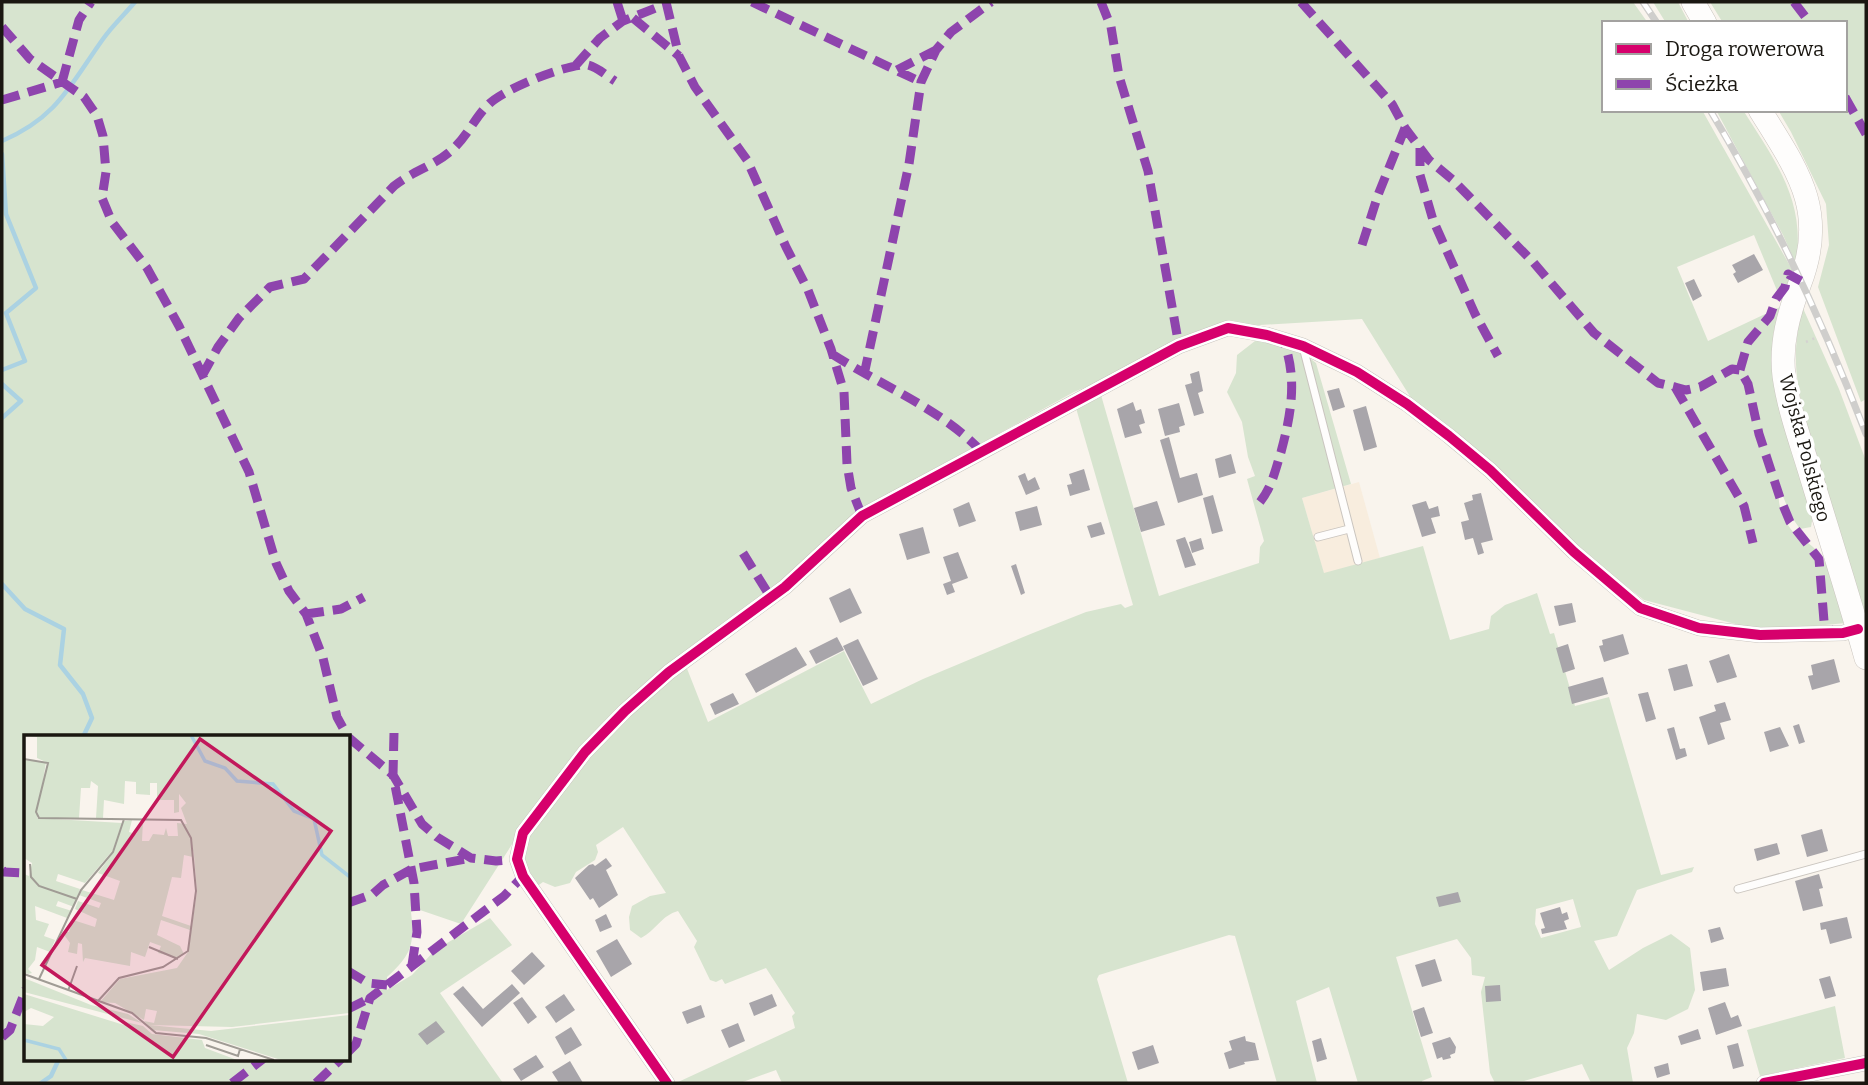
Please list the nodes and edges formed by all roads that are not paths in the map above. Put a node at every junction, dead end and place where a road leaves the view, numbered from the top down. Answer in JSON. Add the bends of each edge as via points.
{"nodes":[{"id":1,"x":1693,"y":2,"type":"edge"},
{"id":2,"x":1704,"y":21,"type":"edge"},
{"id":3,"x":1761,"y":112,"type":"edge"},
{"id":4,"x":1303,"y":346,"type":"junction"},
{"id":5,"x":1349,"y":529,"type":"junction"},
{"id":6,"x":1318,"y":537,"type":"dead end"},
{"id":7,"x":1357,"y":561,"type":"dead end"},
{"id":8,"x":1858,"y":629,"type":"junction"},
{"id":9,"x":1866,"y":658,"type":"edge"},
{"id":10,"x":1866,"y":854,"type":"edge"},
{"id":11,"x":1738,"y":889,"type":"dead end"},
{"id":12,"x":1866,"y":1063,"type":"edge"},
{"id":13,"x":667,"y":1083,"type":"edge"},
{"id":14,"x":1764,"y":1083,"type":"edge"}],
"edges":[{"from":1,"to":2,"type":"main road"},
{"from":3,"to":8,"type":"main road","name":"Wojska Polskiego","via":[[1805,189],[1812,221],[1809,253],[1787,320],[1782,360],[1788,398]]},
{"from":4,"to":5,"type":"lane"},
{"from":4,"to":8,"type":"street","via":[[1357,372],[1449,436],[1640,608],[1699,628],[1760,635]]},
{"from":4,"to":13,"type":"street","via":[[1228,328],[1179,346],[862,516],[785,587],[669,672],[585,752],[523,833],[517,859],[523,876]]},
{"from":5,"to":6,"type":"lane"},
{"from":5,"to":7,"type":"lane"},
{"from":8,"to":9,"type":"main road","name":"Wojska Polskiego"},
{"from":10,"to":11,"type":"lane"},
{"from":12,"to":14,"type":"street"}]}
